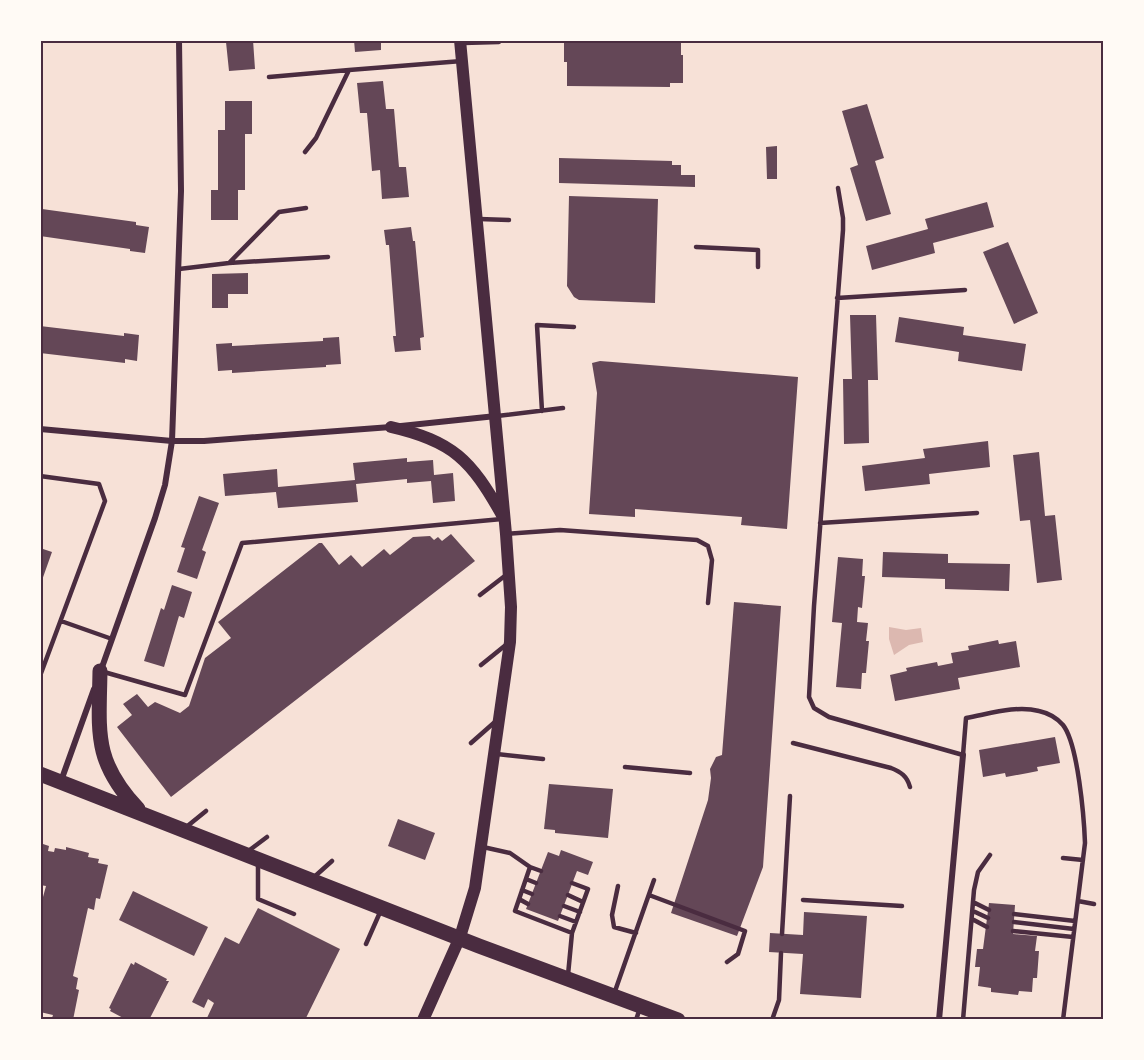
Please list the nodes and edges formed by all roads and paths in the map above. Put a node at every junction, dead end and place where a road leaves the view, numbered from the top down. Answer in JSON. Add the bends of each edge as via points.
{"nodes":[{"id":1,"x":179,"y":40,"type":"edge"},
{"id":2,"x":460,"y":42,"type":"edge"},
{"id":3,"x":499,"y":42,"type":"dead end"},
{"id":4,"x":462,"y":62,"type":"junction"},
{"id":5,"x":349,"y":70,"type":"junction"},
{"id":6,"x":269,"y":78,"type":"dead end"},
{"id":7,"x":305,"y":152,"type":"dead end"},
{"id":8,"x":838,"y":188,"type":"dead end"},
{"id":9,"x":306,"y":208,"type":"dead end"},
{"id":10,"x":476,"y":219,"type":"junction"},
{"id":11,"x":509,"y":220,"type":"dead end"},
{"id":12,"x":696,"y":247,"type":"dead end"},
{"id":13,"x":328,"y":257,"type":"dead end"},
{"id":14,"x":229,"y":263,"type":"junction"},
{"id":15,"x":758,"y":267,"type":"dead end"},
{"id":16,"x":179,"y":269,"type":"junction"},
{"id":17,"x":965,"y":290,"type":"dead end"},
{"id":18,"x":837,"y":298,"type":"junction"},
{"id":19,"x":574,"y":327,"type":"dead end"},
{"id":20,"x":563,"y":408,"type":"dead end"},
{"id":21,"x":542,"y":411,"type":"junction"},
{"id":22,"x":496,"y":416,"type":"junction"},
{"id":23,"x":391,"y":427,"type":"junction"},
{"id":24,"x":40,"y":429,"type":"edge"},
{"id":25,"x":172,"y":441,"type":"junction"},
{"id":26,"x":40,"y":476,"type":"edge"},
{"id":27,"x":976,"y":513,"type":"dead end"},
{"id":28,"x":505,"y":519,"type":"junction"},
{"id":29,"x":820,"y":523,"type":"junction"},
{"id":30,"x":506,"y":534,"type":"junction"},
{"id":31,"x":509,"y":573,"type":"junction"},
{"id":32,"x":480,"y":595,"type":"dead end"},
{"id":33,"x":708,"y":603,"type":"dead end"},
{"id":34,"x":61,"y":621,"type":"junction"},
{"id":35,"x":112,"y":639,"type":"junction"},
{"id":36,"x":510,"y":642,"type":"junction"},
{"id":37,"x":481,"y":665,"type":"dead end"},
{"id":38,"x":100,"y":671,"type":"junction"},
{"id":39,"x":40,"y":676,"type":"edge"},
{"id":40,"x":500,"y":718,"type":"junction"},
{"id":41,"x":471,"y":743,"type":"dead end"},
{"id":42,"x":793,"y":743,"type":"dead end"},
{"id":43,"x":494,"y":754,"type":"junction"},
{"id":44,"x":963,"y":755,"type":"junction"},
{"id":45,"x":543,"y":759,"type":"dead end"},
{"id":46,"x":625,"y":767,"type":"dead end"},
{"id":47,"x":690,"y":773,"type":"dead end"},
{"id":48,"x":40,"y":774,"type":"edge"},
{"id":49,"x":61,"y":781,"type":"junction"},
{"id":50,"x":910,"y":787,"type":"dead end"},
{"id":51,"x":790,"y":796,"type":"dead end"},
{"id":52,"x":206,"y":812,"type":"dead end"},
{"id":53,"x":142,"y":813,"type":"junction"},
{"id":54,"x":183,"y":829,"type":"junction"},
{"id":55,"x":267,"y":837,"type":"dead end"},
{"id":56,"x":480,"y":847,"type":"junction"},
{"id":57,"x":990,"y":855,"type":"dead end"},
{"id":58,"x":251,"y":856,"type":"junction"},
{"id":59,"x":1063,"y":858,"type":"dead end"},
{"id":60,"x":1083,"y":860,"type":"junction"},
{"id":61,"x":332,"y":861,"type":"dead end"},
{"id":62,"x":531,"y":867,"type":"junction"},
{"id":63,"x":541,"y":871,"type":"dead end"},
{"id":64,"x":526,"y":879,"type":"junction"},
{"id":65,"x":311,"y":880,"type":"junction"},
{"id":66,"x":654,"y":880,"type":"dead end"},
{"id":67,"x":536,"y":883,"type":"dead end"},
{"id":68,"x":572,"y":883,"type":"dead end"},
{"id":69,"x":618,"y":886,"type":"dead end"},
{"id":70,"x":522,"y":890,"type":"junction"},
{"id":71,"x":532,"y":894,"type":"dead end"},
{"id":72,"x":568,"y":895,"type":"dead end"},
{"id":73,"x":649,"y":895,"type":"junction"},
{"id":74,"x":519,"y":899,"type":"junction"},
{"id":75,"x":803,"y":900,"type":"dead end"},
{"id":76,"x":1078,"y":901,"type":"junction"},
{"id":77,"x":583,"y":902,"type":"junction"},
{"id":78,"x":973,"y":902,"type":"junction"},
{"id":79,"x":528,"y":903,"type":"dead end"},
{"id":80,"x":1095,"y":903,"type":"dead end"},
{"id":81,"x":564,"y":906,"type":"dead end"},
{"id":82,"x":902,"y":906,"type":"dead end"},
{"id":83,"x":382,"y":908,"type":"junction"},
{"id":84,"x":989,"y":910,"type":"dead end"},
{"id":85,"x":973,"y":911,"type":"junction"},
{"id":86,"x":580,"y":912,"type":"junction"},
{"id":87,"x":294,"y":914,"type":"dead end"},
{"id":88,"x":1014,"y":914,"type":"dead end"},
{"id":89,"x":560,"y":916,"type":"dead end"},
{"id":90,"x":988,"y":918,"type":"dead end"},
{"id":91,"x":972,"y":919,"type":"junction"},
{"id":92,"x":1075,"y":921,"type":"junction"},
{"id":93,"x":576,"y":922,"type":"junction"},
{"id":94,"x":1014,"y":922,"type":"dead end"},
{"id":95,"x":987,"y":927,"type":"dead end"},
{"id":96,"x":1074,"y":929,"type":"junction"},
{"id":97,"x":1013,"y":931,"type":"dead end"},
{"id":98,"x":572,"y":933,"type":"junction"},
{"id":99,"x":636,"y":933,"type":"junction"},
{"id":100,"x":782,"y":934,"type":"dead end"},
{"id":101,"x":460,"y":937,"type":"junction"},
{"id":102,"x":1073,"y":937,"type":"junction"},
{"id":103,"x":366,"y":944,"type":"dead end"},
{"id":104,"x":781,"y":953,"type":"dead end"},
{"id":105,"x":727,"y":962,"type":"dead end"},
{"id":106,"x":568,"y":978,"type":"junction"},
{"id":107,"x":614,"y":995,"type":"junction"},
{"id":108,"x":638,"y":1012,"type":"edge"},
{"id":109,"x":423,"y":1020,"type":"edge"},
{"id":110,"x":678,"y":1020,"type":"edge"},
{"id":111,"x":772,"y":1020,"type":"edge"},
{"id":112,"x":939,"y":1020,"type":"edge"},
{"id":113,"x":963,"y":1020,"type":"edge"},
{"id":114,"x":1063,"y":1020,"type":"edge"}],
"edges":[{"from":1,"to":16,"type":"street"},
{"from":2,"to":3,"type":"lane"},
{"from":2,"to":4,"type":"main road"},
{"from":4,"to":5,"type":"lane"},
{"from":4,"to":10,"type":"main road"},
{"from":5,"to":6,"type":"lane"},
{"from":5,"to":7,"type":"lane","via":[[316,138]]},
{"from":8,"to":18,"type":"lane","via":[[843,218]]},
{"from":9,"to":14,"type":"lane","via":[[279,212]]},
{"from":10,"to":11,"type":"lane"},
{"from":10,"to":22,"type":"main road"},
{"from":12,"to":15,"type":"lane","via":[[758,250]]},
{"from":13,"to":14,"type":"lane"},
{"from":14,"to":16,"type":"lane"},
{"from":16,"to":25,"type":"street"},
{"from":17,"to":18,"type":"lane"},
{"from":18,"to":29,"type":"lane"},
{"from":19,"to":21,"type":"lane","via":[[537,325]]},
{"from":20,"to":21,"type":"lane"},
{"from":21,"to":22,"type":"lane"},
{"from":22,"to":23,"type":"street"},
{"from":22,"to":28,"type":"main road"},
{"from":23,"to":25,"type":"street"},
{"from":23,"to":28,"type":"main road","via":[[428,437],[454,452],[486,486]]},
{"from":24,"to":25,"type":"street"},
{"from":25,"to":35,"type":"street","via":[[165,486]]},
{"from":26,"to":34,"type":"lane","via":[[99,484],[105,501]]},
{"from":27,"to":29,"type":"lane"},
{"from":28,"to":30,"type":"main road"},
{"from":28,"to":38,"type":"lane","via":[[242,543],[185,695]]},
{"from":29,"to":44,"type":"lane","via":[[811,704],[829,717]]},
{"from":30,"to":31,"type":"main road"},
{"from":30,"to":33,"type":"lane","via":[[560,530],[697,540],[708,546],[712,560]]},
{"from":31,"to":32,"type":"lane"},
{"from":31,"to":36,"type":"main road"},
{"from":34,"to":35,"type":"lane"},
{"from":34,"to":39,"type":"lane"},
{"from":35,"to":38,"type":"street"},
{"from":36,"to":37,"type":"lane"},
{"from":36,"to":40,"type":"main road"},
{"from":38,"to":49,"type":"street"},
{"from":38,"to":53,"type":"main road","via":[[102,753],[116,783]]},
{"from":40,"to":41,"type":"lane"},
{"from":40,"to":43,"type":"main road"},
{"from":42,"to":50,"type":"lane","via":[[902,772]]},
{"from":43,"to":45,"type":"lane"},
{"from":43,"to":56,"type":"main road"},
{"from":44,"to":60,"type":"lane","via":[[966,718],[1025,709],[1046,712],[1062,724],[1072,745],[1084,818]]},
{"from":44,"to":112,"type":"street"},
{"from":46,"to":47,"type":"lane"},
{"from":48,"to":49,"type":"main road"},
{"from":49,"to":53,"type":"main road"},
{"from":51,"to":100,"type":"lane"},
{"from":52,"to":54,"type":"lane"},
{"from":53,"to":54,"type":"main road"},
{"from":54,"to":58,"type":"main road"},
{"from":55,"to":58,"type":"lane"},
{"from":56,"to":62,"type":"lane","via":[[510,853]]},
{"from":56,"to":101,"type":"main road","via":[[475,888]]},
{"from":57,"to":78,"type":"lane","via":[[978,872]]},
{"from":58,"to":65,"type":"main road"},
{"from":58,"to":87,"type":"lane","via":[[258,899]]},
{"from":59,"to":60,"type":"lane"},
{"from":60,"to":76,"type":"lane"},
{"from":61,"to":65,"type":"lane"},
{"from":62,"to":63,"type":"lane"},
{"from":62,"to":64,"type":"lane"},
{"from":64,"to":67,"type":"lane"},
{"from":64,"to":70,"type":"lane"},
{"from":65,"to":83,"type":"main road"},
{"from":66,"to":73,"type":"lane"},
{"from":68,"to":77,"type":"lane","via":[[588,889]]},
{"from":69,"to":99,"type":"lane","via":[[612,915],[614,927]]},
{"from":70,"to":71,"type":"lane"},
{"from":70,"to":74,"type":"lane"},
{"from":72,"to":77,"type":"lane"},
{"from":73,"to":99,"type":"lane"},
{"from":73,"to":105,"type":"lane","via":[[745,931],[738,954]]},
{"from":74,"to":79,"type":"lane"},
{"from":74,"to":98,"type":"lane","via":[[515,911]]},
{"from":75,"to":82,"type":"lane"},
{"from":76,"to":80,"type":"lane"},
{"from":76,"to":92,"type":"lane"},
{"from":77,"to":86,"type":"lane"},
{"from":78,"to":84,"type":"lane"},
{"from":78,"to":85,"type":"lane"},
{"from":81,"to":86,"type":"lane"},
{"from":83,"to":101,"type":"main road"},
{"from":83,"to":103,"type":"lane"},
{"from":85,"to":90,"type":"lane"},
{"from":85,"to":91,"type":"lane"},
{"from":86,"to":93,"type":"lane"},
{"from":88,"to":92,"type":"lane"},
{"from":89,"to":93,"type":"lane"},
{"from":91,"to":95,"type":"lane"},
{"from":91,"to":113,"type":"lane"},
{"from":92,"to":96,"type":"lane"},
{"from":93,"to":98,"type":"lane"},
{"from":94,"to":96,"type":"lane"},
{"from":96,"to":102,"type":"lane"},
{"from":97,"to":102,"type":"lane"},
{"from":98,"to":106,"type":"lane"},
{"from":99,"to":107,"type":"lane"},
{"from":101,"to":106,"type":"main road"},
{"from":101,"to":109,"type":"main road"},
{"from":102,"to":114,"type":"lane"},
{"from":104,"to":111,"type":"lane","via":[[779,1000]]},
{"from":106,"to":107,"type":"main road"},
{"from":107,"to":108,"type":"main road"},
{"from":108,"to":110,"type":"main road"}]}
